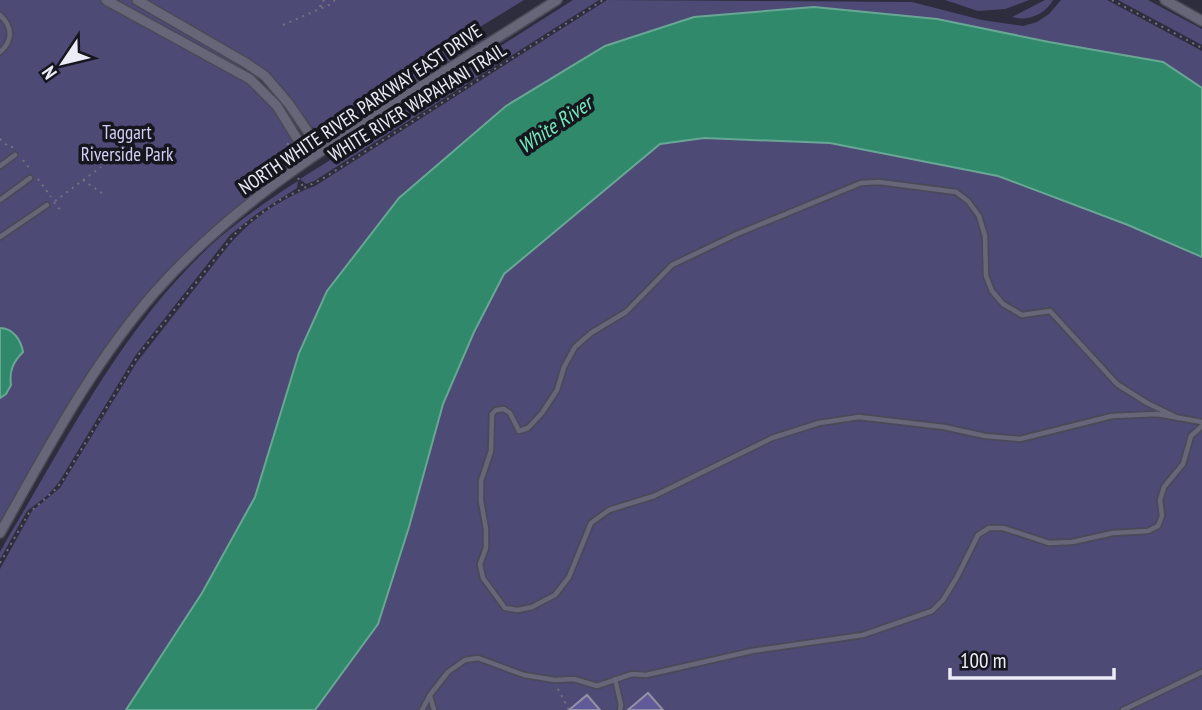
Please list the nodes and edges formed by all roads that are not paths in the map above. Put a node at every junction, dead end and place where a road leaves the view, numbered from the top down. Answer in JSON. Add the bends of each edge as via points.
{"nodes":[{"id":1,"x":106,"y":0,"type":"edge"},
{"id":2,"x":137,"y":0,"type":"edge"},
{"id":3,"x":557,"y":0,"type":"edge"},
{"id":4,"x":1165,"y":0,"type":"edge"},
{"id":5,"x":0,"y":15,"type":"edge"},
{"id":6,"x":1202,"y":20,"type":"edge"},
{"id":7,"x":0,"y":52,"type":"edge"},
{"id":8,"x":321,"y":150,"type":"junction"},
{"id":9,"x":15,"y":155,"type":"dead end"},
{"id":10,"x":309,"y":158,"type":"junction"},
{"id":11,"x":0,"y":166,"type":"edge"},
{"id":12,"x":30,"y":178,"type":"dead end"},
{"id":13,"x":0,"y":200,"type":"edge"},
{"id":14,"x":47,"y":205,"type":"road end"},
{"id":15,"x":0,"y":237,"type":"edge"},
{"id":16,"x":1178,"y":418,"type":"junction"},
{"id":17,"x":1202,"y":424,"type":"edge"},
{"id":18,"x":2,"y":526,"type":"edge"},
{"id":19,"x":1202,"y":672,"type":"edge"},
{"id":20,"x":615,"y":680,"type":"junction"},
{"id":21,"x":430,"y":695,"type":"junction"},
{"id":22,"x":422,"y":710,"type":"edge"},
{"id":23,"x":435,"y":710,"type":"edge"},
{"id":24,"x":620,"y":710,"type":"edge"},
{"id":25,"x":1123,"y":710,"type":"edge"}],
"edges":[{"from":1,"to":10,"type":"street","via":[[250,79],[277,106]]},
{"from":2,"to":8,"type":"street","via":[[265,76]]},
{"from":3,"to":8,"type":"street","name":"NORTH WHITE RIVER PARKWAY EAST DRIVE"},
{"from":4,"to":6,"type":"street"},
{"from":5,"to":7,"type":"lane","via":[[8,23],[10,38]]},
{"from":8,"to":10,"type":"street","name":"NORTH WHITE RIVER PARKWAY EAST DRIVE"},
{"from":9,"to":11,"type":"lane"},
{"from":10,"to":18,"type":"street","name":"NORTH WHITE RIVER PARKWAY EAST DRIVE","via":[[220,227],[143,307],[88,383]]},
{"from":12,"to":13,"type":"lane"},
{"from":14,"to":15,"type":"lane"},
{"from":16,"to":16,"type":"lane","via":[[1117,384],[1050,312],[1022,314],[1003,304],[986,276],[985,236],[979,216],[957,192],[861,183],[672,265],[626,312],[575,347],[557,390],[528,428],[519,431],[510,413],[496,410],[491,451],[481,481],[486,548],[480,564],[505,608],[532,607],[555,595],[569,577],[591,523],[609,510],[654,496],[772,438],[819,423],[859,417],[1020,439],[1112,416]]},
{"from":16,"to":17,"type":"lane"},
{"from":17,"to":20,"type":"lane","via":[[1191,436],[1183,464],[1164,487],[1158,526],[1148,531],[1049,543],[989,528],[978,535],[957,577],[932,611],[863,635],[752,650]]},
{"from":19,"to":25,"type":"lane"},
{"from":20,"to":21,"type":"lane","via":[[597,686],[574,679],[555,680],[524,675],[478,658],[465,660],[448,673]]},
{"from":20,"to":24,"type":"lane"},
{"from":21,"to":22,"type":"lane"},
{"from":21,"to":23,"type":"lane"}]}
